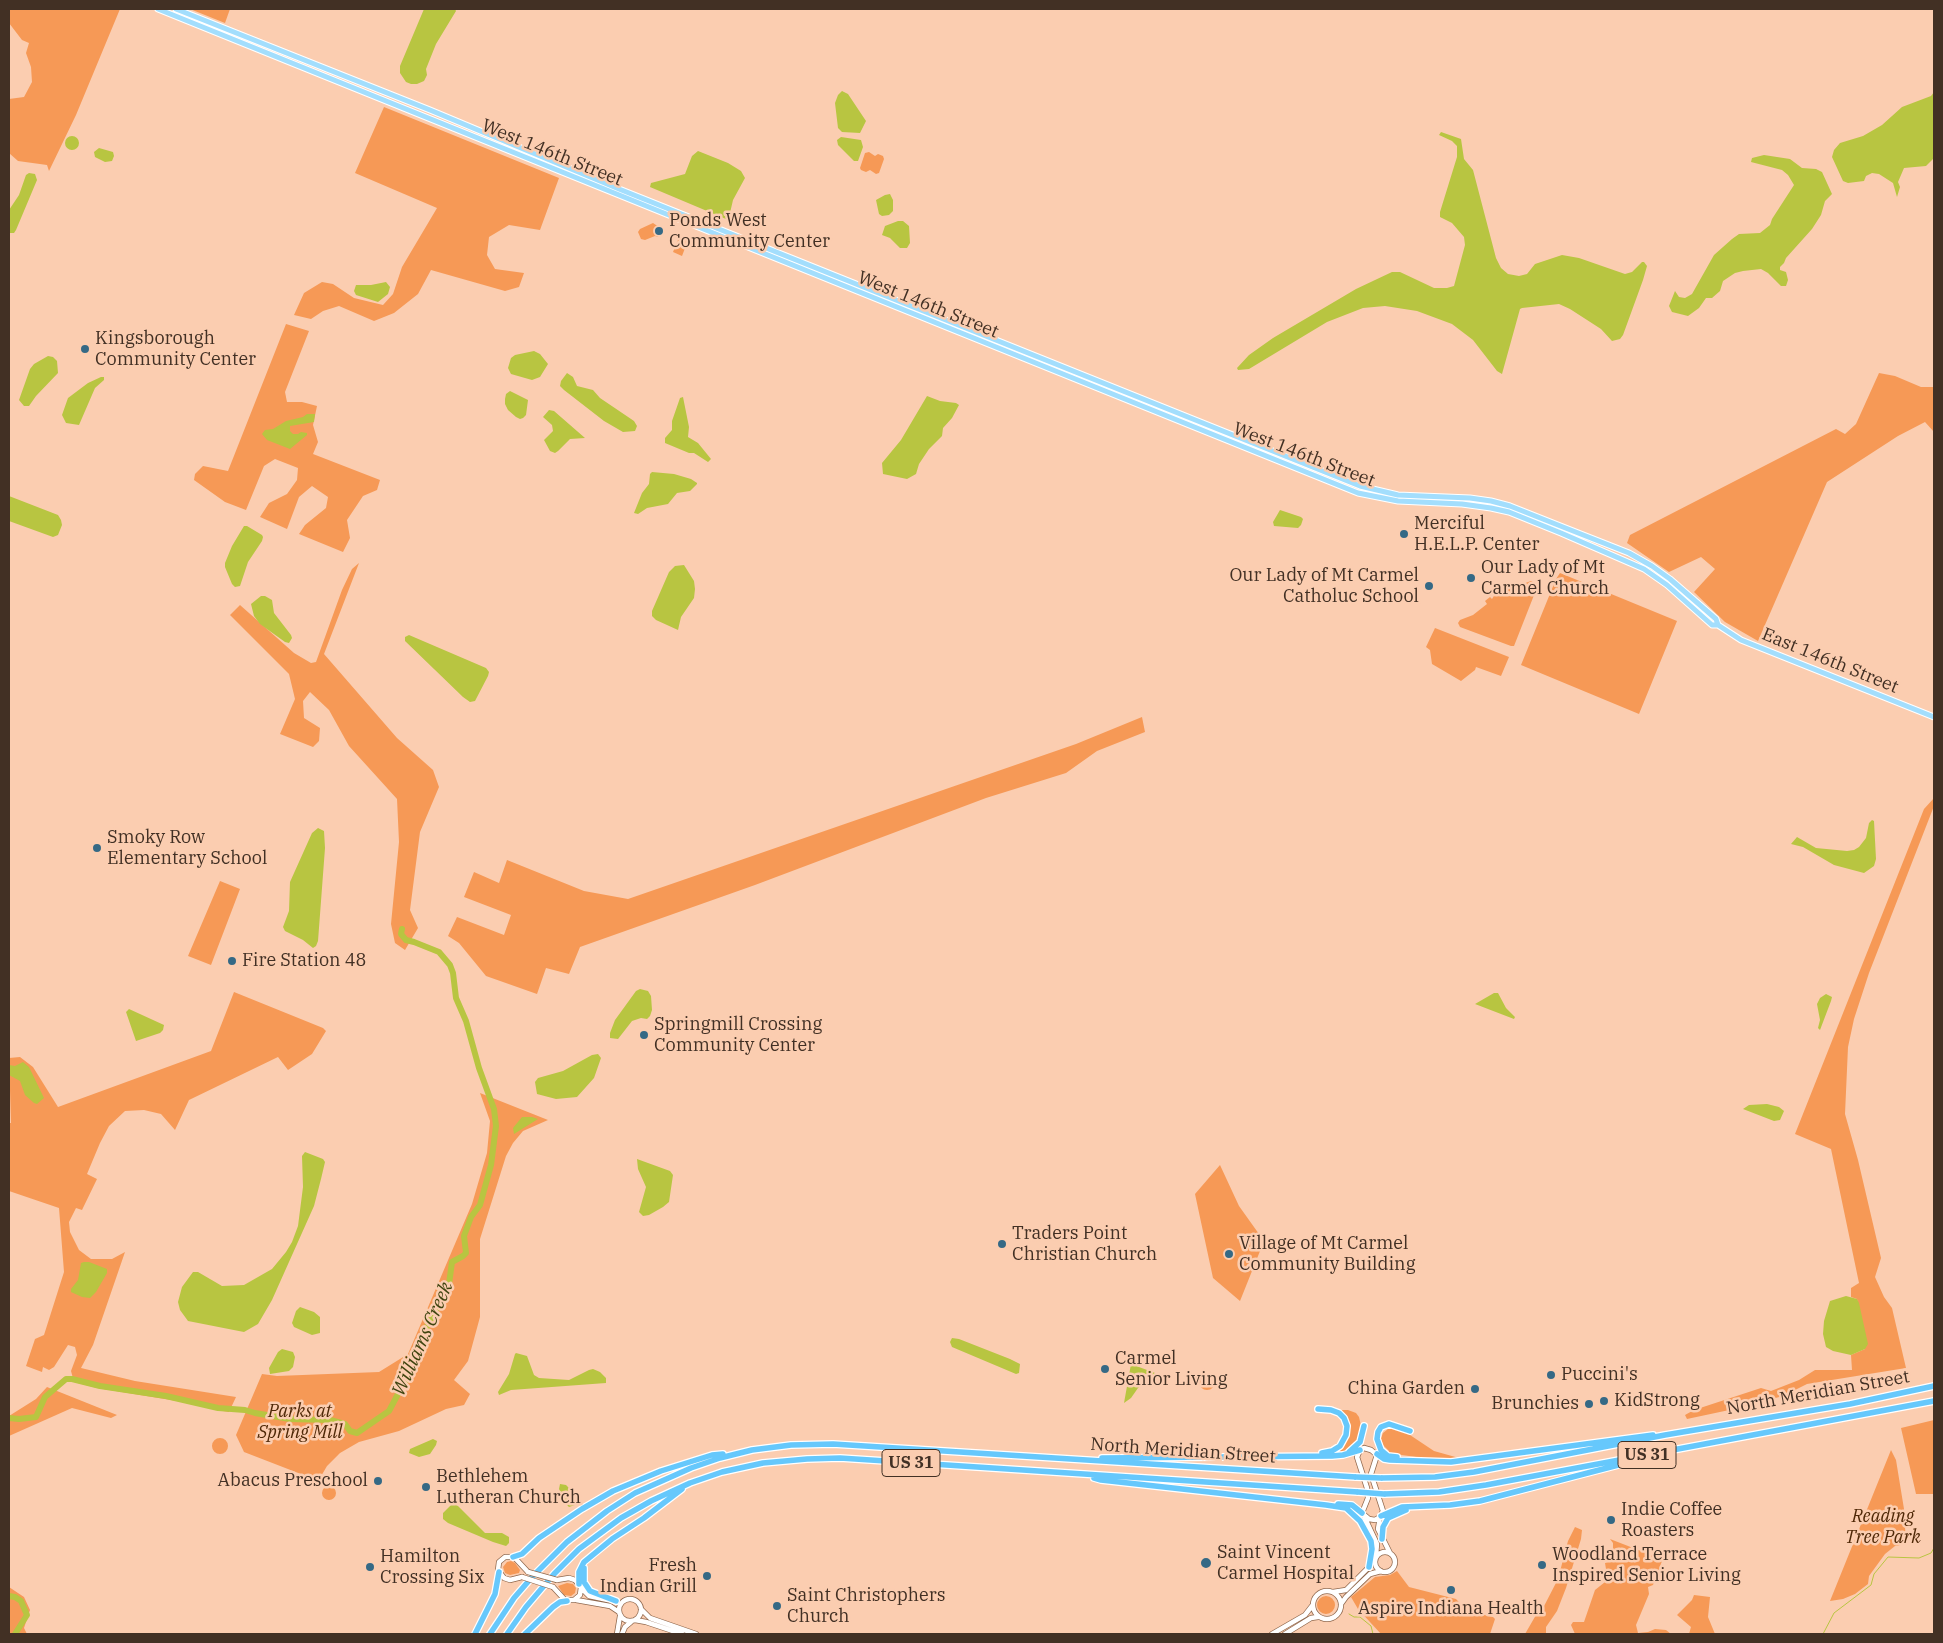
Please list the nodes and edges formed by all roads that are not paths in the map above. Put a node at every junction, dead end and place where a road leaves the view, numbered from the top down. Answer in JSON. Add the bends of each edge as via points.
{"nodes":[{"id":1,"x":158,"y":9,"type":"edge"},
{"id":2,"x":176,"y":9,"type":"edge"},
{"id":3,"x":558,"y":163,"type":"junction"},
{"id":4,"x":555,"y":169,"type":"junction"},
{"id":5,"x":1718,"y":626,"type":"junction"},
{"id":6,"x":1934,"y":717,"type":"edge"},
{"id":7,"x":1934,"y":1386,"type":"edge"},
{"id":8,"x":1934,"y":1401,"type":"edge"},
{"id":9,"x":1318,"y":1409,"type":"dead end"},
{"id":10,"x":1364,"y":1426,"type":"dead end"},
{"id":11,"x":1410,"y":1431,"type":"dead end"},
{"id":12,"x":1665,"y":1435,"type":"junction"},
{"id":13,"x":752,"y":1450,"type":"junction"},
{"id":14,"x":1360,"y":1450,"type":"junction"},
{"id":15,"x":1346,"y":1454,"type":"junction"},
{"id":16,"x":1377,"y":1454,"type":"junction"},
{"id":17,"x":1306,"y":1456,"type":"junction"},
{"id":18,"x":1640,"y":1456,"type":"junction"},
{"id":19,"x":1088,"y":1460,"type":"junction"},
{"id":20,"x":1408,"y":1461,"type":"junction"},
{"id":21,"x":1087,"y":1475,"type":"junction"},
{"id":22,"x":690,"y":1483,"type":"junction"},
{"id":23,"x":1326,"y":1505,"type":"junction"},
{"id":24,"x":1423,"y":1507,"type":"junction"},
{"id":25,"x":1362,"y":1513,"type":"junction"},
{"id":26,"x":1381,"y":1516,"type":"junction"},
{"id":27,"x":1382,"y":1539,"type":"junction"},
{"id":28,"x":1390,"y":1553,"type":"junction"},
{"id":29,"x":513,"y":1557,"type":"junction"},
{"id":30,"x":1376,"y":1557,"type":"junction"},
{"id":31,"x":587,"y":1560,"type":"junction"},
{"id":32,"x":1369,"y":1567,"type":"junction"},
{"id":33,"x":499,"y":1572,"type":"junction"},
{"id":34,"x":1382,"y":1572,"type":"junction"},
{"id":35,"x":580,"y":1587,"type":"junction"},
{"id":36,"x":1332,"y":1592,"type":"junction"},
{"id":37,"x":574,"y":1600,"type":"junction"},
{"id":38,"x":566,"y":1601,"type":"junction"},
{"id":39,"x":616,"y":1601,"type":"junction"},
{"id":40,"x":624,"y":1601,"type":"junction"},
{"id":41,"x":1312,"y":1604,"type":"junction"},
{"id":42,"x":1341,"y":1604,"type":"junction"},
{"id":43,"x":641,"y":1609,"type":"junction"},
{"id":44,"x":619,"y":1613,"type":"junction"},
{"id":45,"x":1321,"y":1618,"type":"junction"},
{"id":46,"x":634,"y":1621,"type":"junction"},
{"id":47,"x":1278,"y":1633,"type":"edge"},
{"id":48,"x":475,"y":1634,"type":"edge"},
{"id":49,"x":490,"y":1634,"type":"edge"},
{"id":50,"x":507,"y":1634,"type":"edge"},
{"id":51,"x":525,"y":1634,"type":"edge"},
{"id":52,"x":618,"y":1634,"type":"edge"},
{"id":53,"x":622,"y":1634,"type":"edge"},
{"id":54,"x":682,"y":1634,"type":"edge"},
{"id":55,"x":696,"y":1634,"type":"edge"},
{"id":56,"x":1272,"y":1634,"type":"edge"},
{"id":57,"x":1285,"y":1634,"type":"edge"}],
"edges":[{"from":1,"to":4,"type":"main road","name":"West 146th Street"},
{"from":2,"to":3,"type":"main road","name":"West 146th Street"},
{"from":3,"to":4,"type":"main road"},
{"from":3,"to":5,"type":"main road","name":"West 146th Street","via":[[1360,486],[1398,495],[1470,498],[1517,508],[1629,553],[1652,566],[1716,620]]},
{"from":4,"to":5,"type":"main road","name":"West 146th Street","via":[[1358,493],[1398,502],[1474,505],[1516,515],[1638,565],[1661,580],[1712,625]]},
{"from":5,"to":6,"type":"main road","name":"East 146th Street","via":[[1755,647]]},
{"from":7,"to":12,"type":"highway","name":"North Meridian Street","number":"US 31","via":[[1850,1404]]},
{"from":8,"to":18,"type":"highway","name":"North Meridian Street","number":"US 31"},
{"from":9,"to":17,"type":"highway","via":[[1341,1415],[1346,1423],[1346,1435],[1335,1450]]},
{"from":10,"to":15,"type":"highway","via":[[1359,1443]]},
{"from":11,"to":20,"type":"highway","via":[[1386,1425],[1377,1436],[1382,1452]]},
{"from":12,"to":19,"type":"highway","name":"North Meridian Street","number":"US 31","bridge":true,"via":[[1458,1474],[1410,1478]]},
{"from":12,"to":20,"type":"highway","via":[[1466,1460]]},
{"from":13,"to":19,"type":"highway","name":"North Meridian Street","number":"US 31","via":[[833,1444]]},
{"from":13,"to":29,"type":"highway","via":[[712,1455],[636,1481],[582,1509],[522,1554]]},
{"from":13,"to":49,"type":"highway","name":"North Meridian Street","number":"US 31","via":[[691,1468],[635,1493],[600,1516],[567,1542],[524,1586]]},
{"from":14,"to":15,"type":"highway"},
{"from":14,"to":16,"type":"main road","via":[[1368,1448]]},
{"from":14,"to":25,"type":"main road","via":[[1357,1460],[1368,1493]]},
{"from":15,"to":17,"type":"highway"},
{"from":16,"to":20,"type":"highway","via":[[1387,1460]]},
{"from":16,"to":26,"type":"main road","via":[[1371,1474],[1382,1508]]},
{"from":17,"to":19,"type":"highway","via":[[1111,1457]]},
{"from":18,"to":21,"type":"highway","name":"North Meridian Street","number":"US 31","bridge":true,"via":[[1468,1488],[1420,1493],[1384,1494]]},
{"from":18,"to":24,"type":"highway","via":[[1630,1462],[1487,1499]]},
{"from":21,"to":22,"type":"highway","number":"US 31","via":[[818,1458],[747,1466]]},
{"from":21,"to":23,"type":"highway","via":[[1101,1480]]},
{"from":22,"to":31,"type":"highway"},
{"from":22,"to":50,"type":"highway","number":"US 31","via":[[635,1509],[579,1549],[547,1581]]},
{"from":23,"to":25,"type":"highway","via":[[1349,1504]]},
{"from":23,"to":32,"type":"highway","via":[[1346,1508],[1360,1520],[1372,1544]]},
{"from":24,"to":26,"type":"highway","via":[[1400,1507]]},
{"from":24,"to":27,"type":"highway","via":[[1390,1516],[1384,1525]]},
{"from":25,"to":26,"type":"main road","via":[[1372,1520]]},
{"from":25,"to":30,"type":"main road","via":[[1377,1544]]},
{"from":26,"to":27,"type":"main road","via":[[1378,1526]]},
{"from":27,"to":28,"type":"main road"},
{"from":28,"to":30,"type":"main road","via":[[1384,1552]]},
{"from":28,"to":34,"type":"main road","via":[[1394,1566],[1390,1571]]},
{"from":29,"to":33,"type":"main road","via":[[501,1560]]},
{"from":29,"to":35,"type":"main road","bridge":true,"via":[[528,1572],[558,1580],[570,1578]]},
{"from":30,"to":32,"type":"main road"},
{"from":30,"to":34,"type":"main road","via":[[1376,1566]]},
{"from":31,"to":35,"type":"highway","via":[[580,1570]]},
{"from":31,"to":39,"type":"highway","via":[[583,1576],[587,1587]]},
{"from":32,"to":36,"type":"main road","via":[[1346,1590]]},
{"from":33,"to":38,"type":"main road","bridge":true,"via":[[507,1579],[522,1577],[553,1587]]},
{"from":33,"to":48,"type":"highway","via":[[495,1594]]},
{"from":34,"to":42,"type":"main road","via":[[1371,1574]]},
{"from":35,"to":37,"type":"main road","via":[[580,1596]]},
{"from":35,"to":39,"type":"main road","via":[[589,1596]]},
{"from":36,"to":41,"type":"main road","via":[[1319,1592]]},
{"from":36,"to":42,"type":"main road"},
{"from":37,"to":38,"type":"main road"},
{"from":37,"to":44,"type":"main road","via":[[610,1606]]},
{"from":38,"to":51,"type":"highway","via":[[556,1604]]},
{"from":39,"to":40,"type":"main road"},
{"from":40,"to":43,"type":"main road","via":[[634,1600]]},
{"from":40,"to":44,"type":"main road"},
{"from":41,"to":45,"type":"main road"},
{"from":41,"to":47,"type":"main road","via":[[1307,1614]]},
{"from":42,"to":45,"type":"main road","via":[[1334,1617]]},
{"from":43,"to":46,"type":"main road"},
{"from":43,"to":55,"type":"main road","via":[[648,1617]]},
{"from":44,"to":46,"type":"main road","via":[[624,1620]]},
{"from":44,"to":52,"type":"main road"},
{"from":45,"to":57,"type":"main road","via":[[1311,1618]]},
{"from":46,"to":53,"type":"main road","via":[[625,1627]]},
{"from":46,"to":54,"type":"main road"},
{"from":47,"to":56,"type":"main road"}]}
